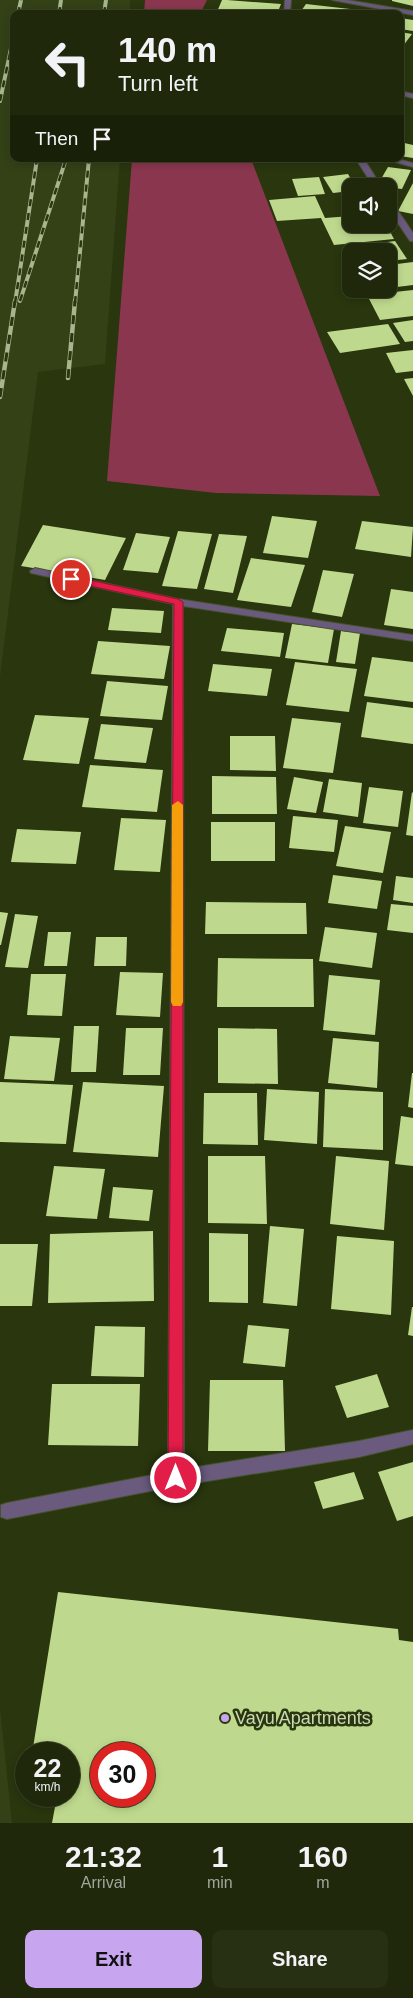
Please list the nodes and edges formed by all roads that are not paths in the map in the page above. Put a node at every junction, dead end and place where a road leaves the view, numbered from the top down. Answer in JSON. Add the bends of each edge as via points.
{"nodes":[{"id":1,"x":335,"y":0,"type":"edge"},
{"id":2,"x":395,"y":10,"type":"edge"},
{"id":3,"x":362,"y":162,"type":"edge"},
{"id":4,"x":400,"y":162,"type":"edge"},
{"id":5,"x":413,"y":165,"type":"edge"},
{"id":6,"x":372,"y":178,"type":"edge"},
{"id":7,"x":397,"y":216,"type":"edge"},
{"id":8,"x":413,"y":239,"type":"edge"},
{"id":9,"x":35,"y":571,"type":"dead end"},
{"id":10,"x":178,"y":602,"type":"junction"},
{"id":11,"x":413,"y":638,"type":"edge"},
{"id":12,"x":413,"y":1437,"type":"edge"},
{"id":13,"x":176,"y":1478,"type":"junction"},
{"id":14,"x":7,"y":1511,"type":"dead end"}],
"edges":[{"from":1,"to":2,"type":"street"},
{"from":3,"to":6,"type":"street"},
{"from":4,"to":5,"type":"street"},
{"from":7,"to":8,"type":"street"},
{"from":9,"to":10,"type":"street"},
{"from":10,"to":11,"type":"street"},
{"from":10,"to":13,"type":"street"},
{"from":12,"to":13,"type":"street","via":[[359,1449]]},
{"from":13,"to":14,"type":"street"}]}
